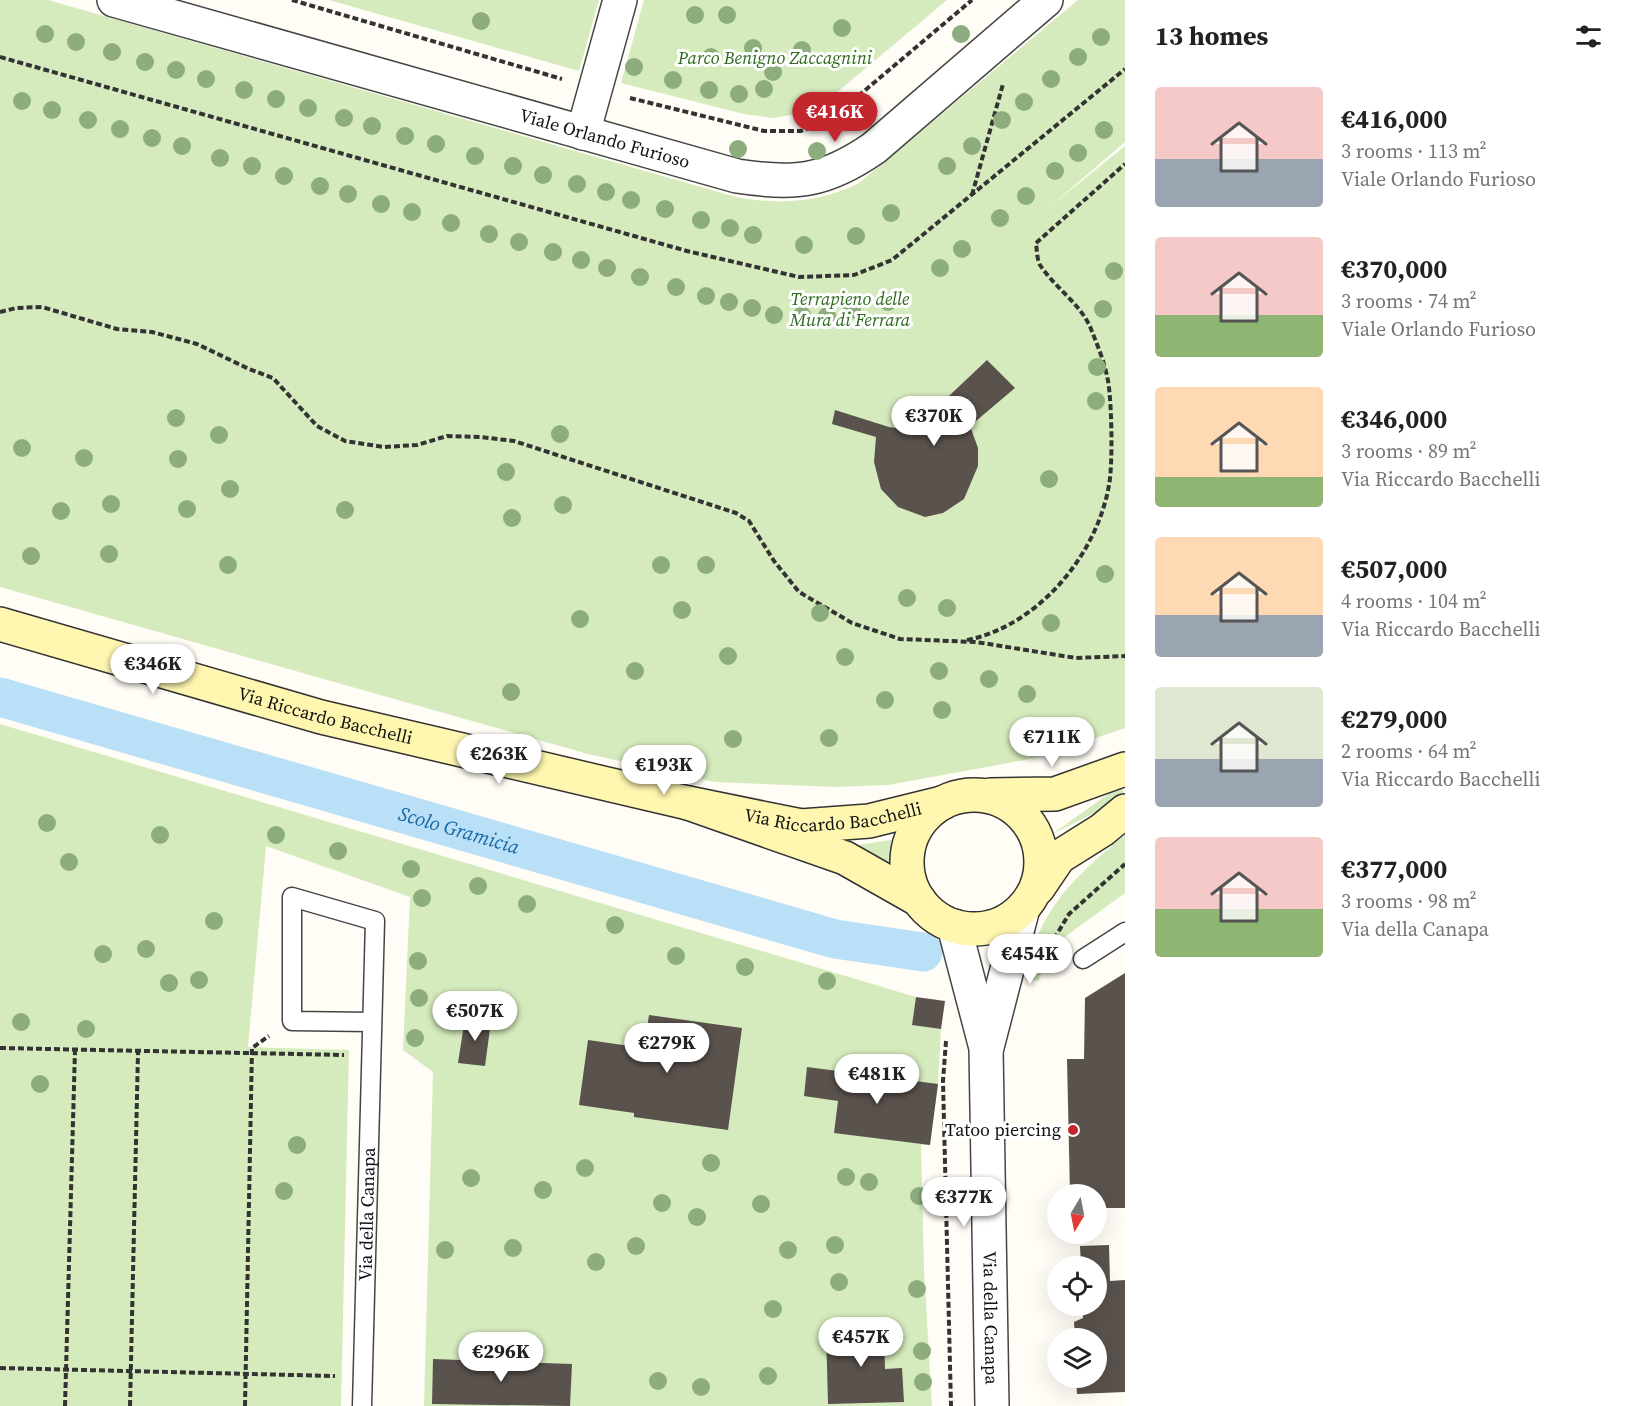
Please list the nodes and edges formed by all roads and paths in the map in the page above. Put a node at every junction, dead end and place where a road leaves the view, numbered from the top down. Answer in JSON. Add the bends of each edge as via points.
{"nodes":[{"id":1,"x":292,"y":0,"type":"edge"},
{"id":2,"x":620,"y":0,"type":"edge"},
{"id":3,"x":972,"y":0,"type":"edge"},
{"id":4,"x":1046,"y":0,"type":"edge"},
{"id":5,"x":129,"y":2,"type":"edge"},
{"id":6,"x":0,"y":57,"type":"edge"},
{"id":7,"x":1125,"y":69,"type":"edge"},
{"id":8,"x":1006,"y":75,"type":"dead end"},
{"id":9,"x":596,"y":88,"type":"junction"},
{"id":10,"x":583,"y":133,"type":"junction"},
{"id":11,"x":1125,"y":164,"type":"edge"},
{"id":12,"x":972,"y":195,"type":"junction"},
{"id":13,"x":0,"y":312,"type":"edge"},
{"id":14,"x":0,"y":624,"type":"edge"},
{"id":15,"x":960,"y":642,"type":"junction"},
{"id":16,"x":1125,"y":656,"type":"edge"},
{"id":17,"x":1125,"y":769,"type":"edge"},
{"id":18,"x":985,"y":795,"type":"junction"},
{"id":19,"x":688,"y":803,"type":"junction"},
{"id":20,"x":942,"y":803,"type":"junction"},
{"id":21,"x":1125,"y":811,"type":"edge"},
{"id":22,"x":919,"y":900,"type":"junction"},
{"id":23,"x":1028,"y":901,"type":"junction"},
{"id":24,"x":954,"y":926,"type":"junction"},
{"id":25,"x":1125,"y":932,"type":"edge"},
{"id":26,"x":1083,"y":959,"type":"dead end"},
{"id":27,"x":292,"y":1021,"type":"junction"},
{"id":28,"x":372,"y":1022,"type":"junction"},
{"id":29,"x":0,"y":1048,"type":"edge"},
{"id":30,"x":986,"y":1048,"type":"junction"},
{"id":31,"x":75,"y":1050,"type":"junction"},
{"id":32,"x":138,"y":1052,"type":"junction"},
{"id":33,"x":252,"y":1054,"type":"junction"},
{"id":34,"x":345,"y":1067,"type":"dead end"},
{"id":35,"x":338,"y":1365,"type":"dead end"},
{"id":36,"x":0,"y":1368,"type":"edge"},
{"id":37,"x":66,"y":1369,"type":"junction"},
{"id":38,"x":130,"y":1370,"type":"junction"},
{"id":39,"x":246,"y":1374,"type":"junction"},
{"id":40,"x":338,"y":1376,"type":"junction"},
{"id":41,"x":363,"y":1378,"type":"junction"},
{"id":42,"x":338,"y":1386,"type":"dead end"},
{"id":43,"x":65,"y":1406,"type":"edge"},
{"id":44,"x":130,"y":1406,"type":"edge"},
{"id":45,"x":245,"y":1406,"type":"edge"},
{"id":46,"x":362,"y":1406,"type":"edge"},
{"id":47,"x":992,"y":1406,"type":"edge"}],
"edges":[{"from":1,"to":9,"type":"path"},
{"from":2,"to":9,"type":"street"},
{"from":3,"to":9,"type":"path","via":[[831,119],[801,131],[764,131]]},
{"from":4,"to":10,"type":"street","name":"Viale Orlando Furioso","via":[[874,148],[845,167],[815,179],[772,181],[737,176]]},
{"from":5,"to":10,"type":"street","name":"Viale Orlando Furioso"},
{"from":6,"to":12,"type":"path","via":[[687,250],[799,277],[854,275],[892,260]]},
{"from":7,"to":12,"type":"path"},
{"from":8,"to":12,"type":"path"},
{"from":9,"to":10,"type":"street"},
{"from":11,"to":15,"type":"path","via":[[1036,243],[1039,264],[1090,327],[1108,378],[1110,474],[1099,521],[1065,577],[1046,598],[1006,627]]},
{"from":13,"to":15,"type":"path","via":[[42,307],[117,329],[152,332],[197,344],[273,378],[317,426],[345,441],[384,447],[417,445],[447,436],[514,441],[714,505],[749,521],[799,592],[852,623],[900,639]]},
{"from":14,"to":19,"type":"main road","name":"Via Riccardo Bacchelli","via":[[321,717]]},
{"from":15,"to":16,"type":"path","via":[[1076,658]]},
{"from":17,"to":18,"type":"main road","via":[[1055,794]]},
{"from":18,"to":20,"type":"main road","via":[[956,797]]},
{"from":18,"to":23,"type":"main road","via":[[1018,811],[1038,841],[1040,877]]},
{"from":19,"to":20,"type":"main road","name":"Via Riccardo Bacchelli","via":[[801,826],[869,821]]},
{"from":19,"to":22,"type":"main road","name":"Via Riccardo Bacchelli","via":[[845,858]]},
{"from":20,"to":22,"type":"main road","via":[[927,814],[909,846],[910,883]]},
{"from":21,"to":23,"type":"main road","via":[[1059,857]]},
{"from":22,"to":24,"type":"main road","via":[[940,920]]},
{"from":23,"to":24,"type":"main road","via":[[1008,920],[991,927]]},
{"from":23,"to":30,"type":"street","name":"Via della Canapa"},
{"from":24,"to":30,"type":"street","name":"Via della Canapa"},
{"from":25,"to":26,"type":"lane"},
{"from":27,"to":28,"type":"lane"},
{"from":27,"to":28,"type":"lane","name":"Via della Canapa","via":[[292,897],[375,921]]},
{"from":27,"to":33,"type":"path","via":[[252,1048]]},
{"from":28,"to":41,"type":"lane","name":"Via della Canapa"},
{"from":29,"to":31,"type":"path"},
{"from":30,"to":47,"type":"street","name":"Via della Canapa"},
{"from":31,"to":32,"type":"path"},
{"from":31,"to":37,"type":"path"},
{"from":32,"to":33,"type":"path"},
{"from":32,"to":38,"type":"path"},
{"from":33,"to":34,"type":"path","via":[[345,1055]]},
{"from":33,"to":39,"type":"path"},
{"from":35,"to":40,"type":"path"},
{"from":36,"to":37,"type":"path"},
{"from":37,"to":38,"type":"path"},
{"from":37,"to":43,"type":"path"},
{"from":38,"to":39,"type":"path"},
{"from":38,"to":44,"type":"path"},
{"from":39,"to":40,"type":"path"},
{"from":39,"to":45,"type":"path"},
{"from":40,"to":41,"type":"path"},
{"from":40,"to":42,"type":"path"},
{"from":41,"to":46,"type":"lane","name":"Via della Canapa"}]}
